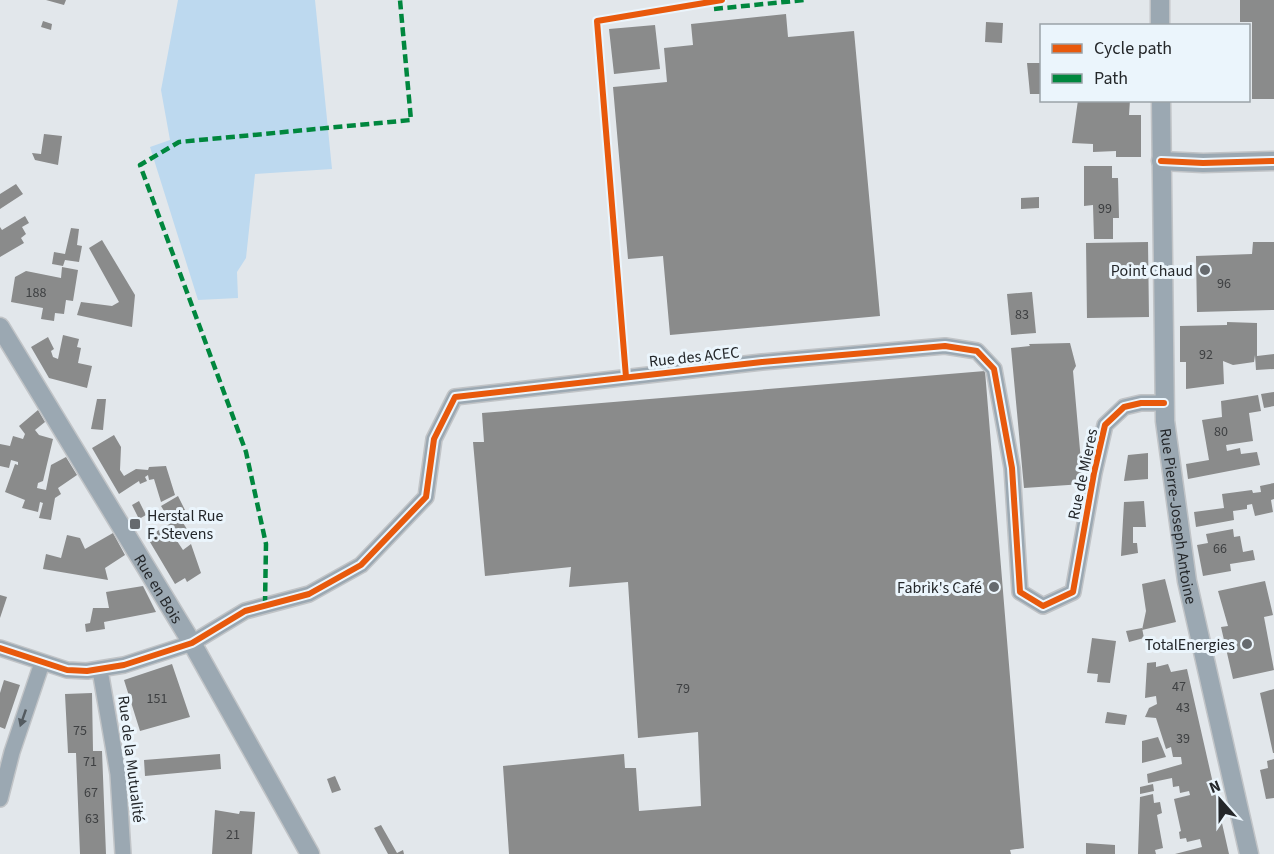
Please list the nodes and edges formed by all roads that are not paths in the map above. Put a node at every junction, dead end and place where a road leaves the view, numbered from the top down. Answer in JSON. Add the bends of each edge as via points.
{"nodes":[{"id":1,"x":1160,"y":0,"type":"edge"},
{"id":2,"x":1160,"y":24,"type":"edge"},
{"id":3,"x":1161,"y":102,"type":"edge"},
{"id":4,"x":1161,"y":160,"type":"junction"},
{"id":5,"x":1274,"y":161,"type":"edge"},
{"id":6,"x":0,"y":327,"type":"edge"},
{"id":7,"x":1164,"y":403,"type":"junction"},
{"id":8,"x":1073,"y":592,"type":"joint"},
{"id":9,"x":192,"y":643,"type":"junction"},
{"id":10,"x":0,"y":648,"type":"edge"},
{"id":11,"x":42,"y":663,"type":"junction"},
{"id":12,"x":100,"y":670,"type":"junction"},
{"id":13,"x":0,"y":799,"type":"edge"},
{"id":14,"x":301,"y":837,"type":"junction"},
{"id":15,"x":123,"y":854,"type":"edge"},
{"id":16,"x":294,"y":854,"type":"edge"},
{"id":17,"x":310,"y":854,"type":"edge"},
{"id":18,"x":1249,"y":854,"type":"edge"}],
"edges":[{"from":1,"to":2,"type":"street"},
{"from":3,"to":4,"type":"street","name":"Rue Pierre-Joseph Antoine"},
{"from":4,"to":5,"type":"street"},
{"from":4,"to":7,"type":"street","name":"Rue Pierre-Joseph Antoine"},
{"from":6,"to":9,"type":"street","name":"Rue en Bois"},
{"from":7,"to":8,"type":"street","name":"Rue de Mieres","via":[[1124,407],[1105,425]]},
{"from":7,"to":18,"type":"street","name":"Rue Pierre-Joseph Antoine","via":[[1184,561]]},
{"from":8,"to":9,"type":"street","name":"Rue des ACEC","via":[[1043,606],[1020,592],[1012,468],[994,369],[977,351],[945,346],[762,362],[455,397],[434,439],[426,497],[362,565],[309,594],[245,611]]},
{"from":9,"to":12,"type":"street"},
{"from":9,"to":14,"type":"street","name":"Rue en Bois"},
{"from":10,"to":11,"type":"street"},
{"from":11,"to":12,"type":"street","via":[[67,670]]},
{"from":11,"to":13,"type":"street","one_way":true},
{"from":12,"to":15,"type":"street","name":"Rue de la Mutualité","via":[[120,784]]},
{"from":14,"to":16,"type":"street"},
{"from":14,"to":17,"type":"street","name":"Rue en Bois"}]}
